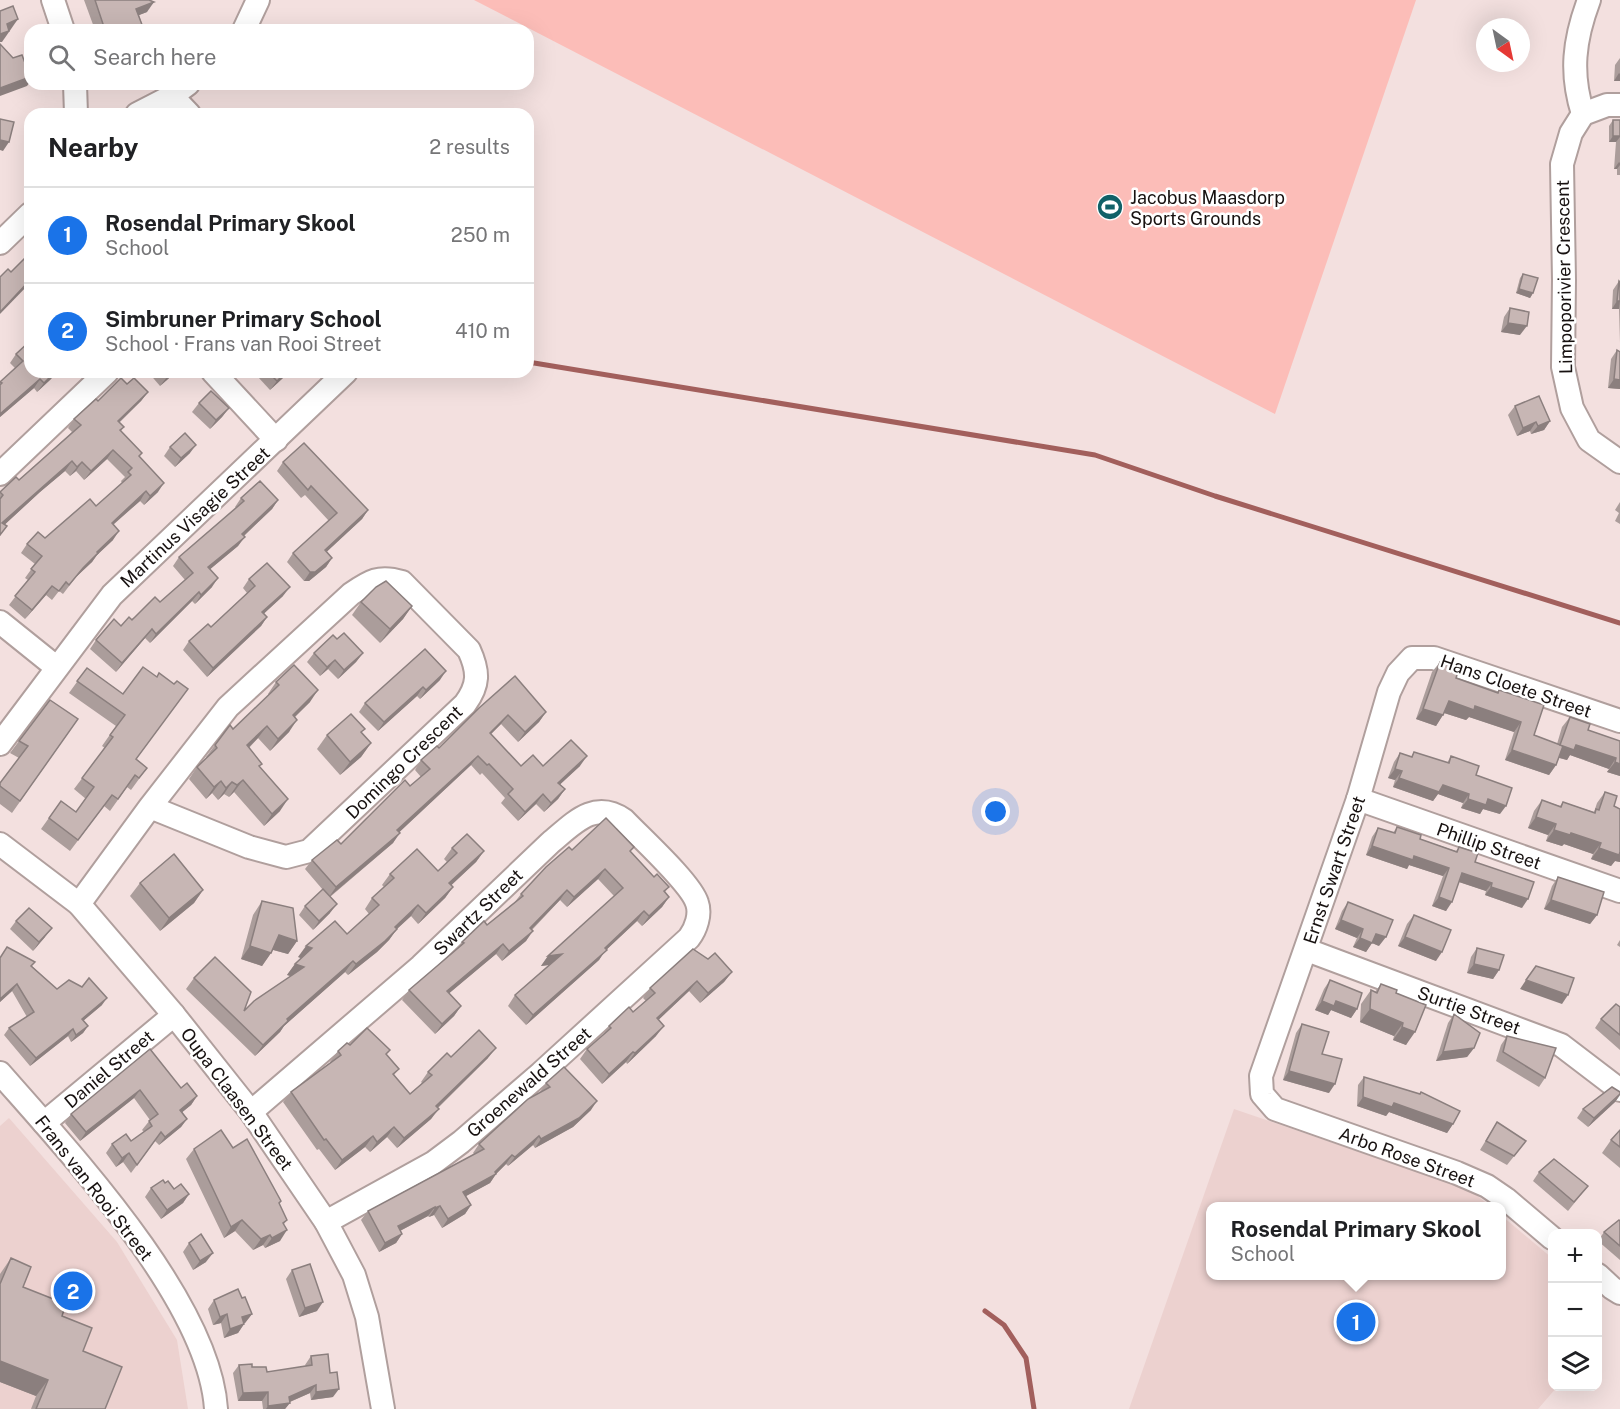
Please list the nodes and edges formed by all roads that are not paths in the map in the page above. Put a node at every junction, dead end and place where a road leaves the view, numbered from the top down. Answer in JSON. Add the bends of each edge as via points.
{"nodes":[{"id":1,"x":53,"y":0,"type":"edge"},
{"id":2,"x":258,"y":0,"type":"edge"},
{"id":3,"x":1589,"y":0,"type":"edge"},
{"id":4,"x":61,"y":24,"type":"edge"},
{"id":5,"x":247,"y":24,"type":"edge"},
{"id":6,"x":75,"y":90,"type":"edge"},
{"id":7,"x":180,"y":90,"type":"edge"},
{"id":8,"x":1620,"y":105,"type":"edge"},
{"id":9,"x":76,"y":108,"type":"edge"},
{"id":10,"x":148,"y":108,"type":"edge"},
{"id":11,"x":187,"y":108,"type":"edge"},
{"id":12,"x":1583,"y":114,"type":"junction"},
{"id":13,"x":24,"y":220,"type":"edge"},
{"id":14,"x":0,"y":243,"type":"edge"},
{"id":15,"x":101,"y":378,"type":"edge"},
{"id":16,"x":219,"y":378,"type":"edge"},
{"id":17,"x":340,"y":378,"type":"edge"},
{"id":18,"x":276,"y":440,"type":"junction"},
{"id":19,"x":1620,"y":462,"type":"edge"},
{"id":20,"x":0,"y":474,"type":"edge"},
{"id":21,"x":0,"y":622,"type":"edge"},
{"id":22,"x":1412,"y":658,"type":"joint"},
{"id":23,"x":56,"y":667,"type":"junction"},
{"id":24,"x":1620,"y":722,"type":"edge"},
{"id":25,"x":0,"y":744,"type":"edge"},
{"id":26,"x":1358,"y":799,"type":"junction"},
{"id":27,"x":150,"y":807,"type":"junction"},
{"id":28,"x":0,"y":844,"type":"edge"},
{"id":29,"x":1620,"y":891,"type":"edge"},
{"id":30,"x":78,"y":904,"type":"junction"},
{"id":31,"x":698,"y":908,"type":"joint"},
{"id":32,"x":1306,"y":950,"type":"junction"},
{"id":33,"x":174,"y":1015,"type":"junction"},
{"id":34,"x":0,"y":1073,"type":"edge"},
{"id":35,"x":1261,"y":1086,"type":"joint"},
{"id":36,"x":1620,"y":1090,"type":"edge"},
{"id":37,"x":251,"y":1112,"type":"junction"},
{"id":38,"x":44,"y":1123,"type":"junction"},
{"id":39,"x":326,"y":1222,"type":"junction"},
{"id":40,"x":1548,"y":1235,"type":"edge"},
{"id":41,"x":1602,"y":1279,"type":"edge"},
{"id":42,"x":1620,"y":1293,"type":"edge"},
{"id":43,"x":216,"y":1409,"type":"edge"},
{"id":44,"x":383,"y":1409,"type":"edge"}],
"edges":[{"from":1,"to":4,"type":"street"},
{"from":2,"to":5,"type":"street"},
{"from":3,"to":12,"type":"street","via":[[1581,20],[1574,65]]},
{"from":6,"to":9,"type":"street"},
{"from":7,"to":10,"type":"street"},
{"from":7,"to":11,"type":"street"},
{"from":8,"to":12,"type":"street","via":[[1607,105]]},
{"from":12,"to":19,"type":"street","name":"Limpoporivier Crescent","via":[[1571,133],[1562,164],[1563,367],[1572,408],[1589,440]]},
{"from":13,"to":14,"type":"street"},
{"from":15,"to":20,"type":"street"},
{"from":16,"to":18,"type":"street","name":"Martinus Visagie Street"},
{"from":17,"to":18,"type":"street"},
{"from":18,"to":23,"type":"street","name":"Martinus Visagie Street","via":[[112,595]]},
{"from":21,"to":23,"type":"street"},
{"from":22,"to":24,"type":"street","name":"Hans Cloete Street","via":[[1434,658]]},
{"from":22,"to":26,"type":"street","name":"Ernst Swart Street","via":[[1398,673],[1389,692]]},
{"from":23,"to":25,"type":"street","name":"Martinus Visagie Street"},
{"from":26,"to":29,"type":"street","name":"Phillip Street"},
{"from":26,"to":32,"type":"street","name":"Ernst Swart Street"},
{"from":27,"to":27,"type":"street","name":"Domingo Crescent","via":[[228,707],[365,584],[388,578],[402,582],[469,650],[476,665],[475,688],[465,704],[309,851],[286,857],[249,847]]},
{"from":27,"to":30,"type":"street","name":"Domingo Crescent"},
{"from":28,"to":30,"type":"street","name":"Oupa Claasen Street"},
{"from":30,"to":33,"type":"street","name":"Oupa Claasen Street"},
{"from":31,"to":37,"type":"street","name":"Swartz Street","via":[[685,884],[624,820],[614,813],[590,813],[550,843],[421,966]]},
{"from":31,"to":39,"type":"street","name":"Groenewald Street","via":[[695,930],[689,938],[461,1142]]},
{"from":32,"to":35,"type":"street","name":"Ernst Swart Street","via":[[1261,1076]]},
{"from":32,"to":36,"type":"street","name":"Surtie Street","via":[[1561,1045]]},
{"from":33,"to":37,"type":"street","name":"Oupa Claasen Street"},
{"from":33,"to":38,"type":"street","name":"Daniel Street"},
{"from":34,"to":38,"type":"street","name":"Frans van Rooi Street"},
{"from":35,"to":40,"type":"street","name":"Arbo Rose Street","via":[[1262,1094],[1275,1109],[1487,1186]]},
{"from":37,"to":39,"type":"street","name":"Oupa Claasen Street"},
{"from":38,"to":43,"type":"street","name":"Frans van Rooi Street","via":[[110,1202],[178,1301],[206,1363]]},
{"from":39,"to":44,"type":"street","name":"Oupa Claasen Street","via":[[354,1275],[367,1317]]},
{"from":41,"to":42,"type":"street"}]}
